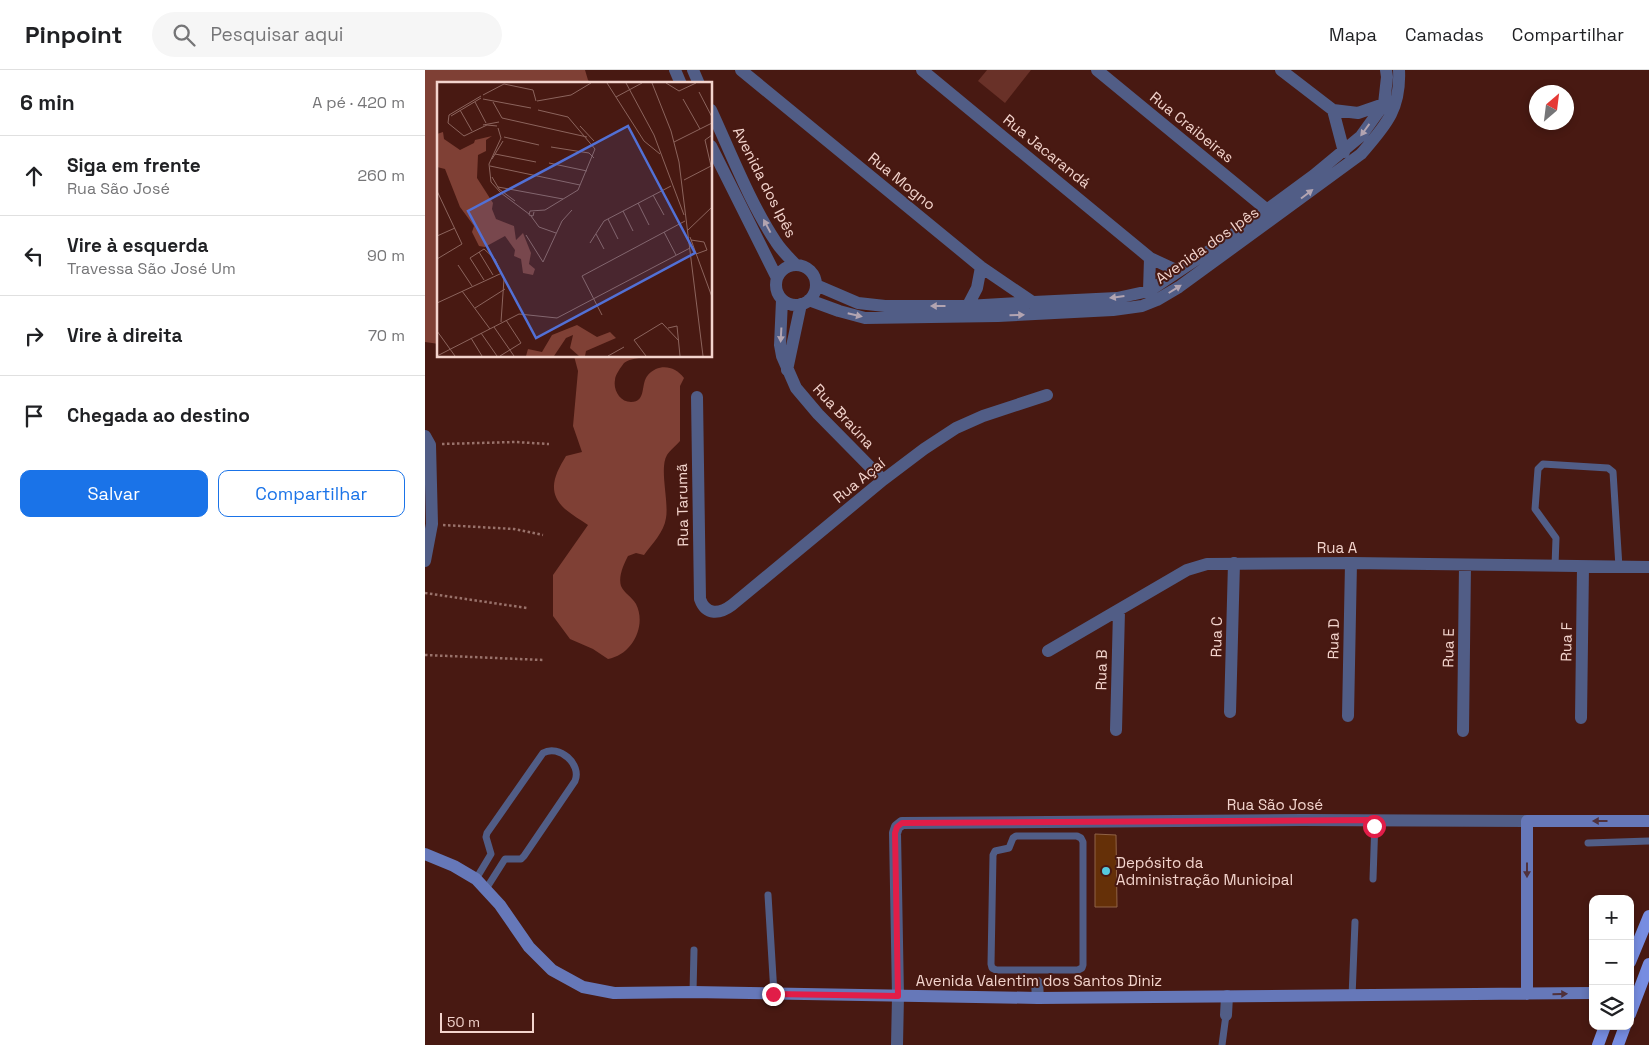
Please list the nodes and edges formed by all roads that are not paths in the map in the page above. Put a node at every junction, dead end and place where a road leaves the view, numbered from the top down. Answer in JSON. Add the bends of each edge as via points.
{"nodes":[{"id":1,"x":675,"y":70,"type":"edge"},
{"id":2,"x":741,"y":70,"type":"edge"},
{"id":3,"x":922,"y":70,"type":"edge"},
{"id":4,"x":1097,"y":70,"type":"edge"},
{"id":5,"x":1281,"y":70,"type":"edge"},
{"id":6,"x":1386,"y":70,"type":"edge"},
{"id":7,"x":1399,"y":70,"type":"edge"},
{"id":8,"x":680,"y":82,"type":"edge"},
{"id":9,"x":1384,"y":104,"type":"junction"},
{"id":10,"x":1333,"y":110,"type":"junction"},
{"id":11,"x":713,"y":114,"type":"edge"},
{"id":12,"x":713,"y":150,"type":"edge"},
{"id":13,"x":1344,"y":152,"type":"junction"},
{"id":14,"x":1266,"y":209,"type":"junction"},
{"id":15,"x":1150,"y":258,"type":"junction"},
{"id":16,"x":795,"y":265,"type":"junction"},
{"id":17,"x":981,"y":268,"type":"junction"},
{"id":18,"x":1178,"y":271,"type":"junction"},
{"id":19,"x":777,"y":278,"type":"junction"},
{"id":20,"x":816,"y":285,"type":"junction"},
{"id":21,"x":1149,"y":291,"type":"junction"},
{"id":22,"x":783,"y":300,"type":"junction"},
{"id":23,"x":805,"y":302,"type":"junction"},
{"id":24,"x":1034,"y":302,"type":"junction"},
{"id":25,"x":965,"y":311,"type":"junction"},
{"id":26,"x":1044,"y":314,"type":"junction"},
{"id":27,"x":787,"y":370,"type":"junction"},
{"id":28,"x":1047,"y":395,"type":"dead end"},
{"id":29,"x":697,"y":397,"type":"dead end"},
{"id":30,"x":428,"y":440,"type":"edge"},
{"id":31,"x":883,"y":480,"type":"junction"},
{"id":32,"x":425,"y":555,"type":"edge"},
{"id":33,"x":1234,"y":563,"type":"junction"},
{"id":34,"x":1351,"y":563,"type":"junction"},
{"id":35,"x":1465,"y":565,"type":"junction"},
{"id":36,"x":1555,"y":566,"type":"junction"},
{"id":37,"x":1583,"y":567,"type":"junction"},
{"id":38,"x":1619,"y":567,"type":"junction"},
{"id":39,"x":1649,"y":567,"type":"edge"},
{"id":40,"x":707,"y":610,"type":"joint"},
{"id":41,"x":1119,"y":611,"type":"junction"},
{"id":42,"x":1048,"y":651,"type":"dead end"},
{"id":43,"x":1231,"y":712,"type":"dead end"},
{"id":44,"x":1348,"y":716,"type":"dead end"},
{"id":45,"x":1581,"y":718,"type":"dead end"},
{"id":46,"x":1116,"y":730,"type":"dead end"},
{"id":47,"x":1463,"y":731,"type":"dead end"},
{"id":48,"x":1375,"y":820,"type":"junction"},
{"id":49,"x":1527,"y":821,"type":"junction"},
{"id":50,"x":1649,"y":821,"type":"edge"},
{"id":51,"x":1649,"y":841,"type":"edge"},
{"id":52,"x":1588,"y":843,"type":"dead end"},
{"id":53,"x":425,"y":854,"type":"edge"},
{"id":54,"x":476,"y":879,"type":"junction"},
{"id":55,"x":1373,"y":879,"type":"dead end"},
{"id":56,"x":486,"y":889,"type":"junction"},
{"id":57,"x":768,"y":896,"type":"dead end"},
{"id":58,"x":1649,"y":916,"type":"edge"},
{"id":59,"x":1355,"y":922,"type":"dead end"},
{"id":60,"x":695,"y":950,"type":"dead end"},
{"id":61,"x":1634,"y":952,"type":"edge"},
{"id":62,"x":1649,"y":964,"type":"edge"},
{"id":63,"x":1037,"y":977,"type":"junction"},
{"id":64,"x":693,"y":992,"type":"junction"},
{"id":65,"x":773,"y":994,"type":"junction"},
{"id":66,"x":1527,"y":994,"type":"junction"},
{"id":67,"x":1589,"y":994,"type":"edge"},
{"id":68,"x":898,"y":996,"type":"junction"},
{"id":69,"x":1227,"y":996,"type":"junction"},
{"id":70,"x":1352,"y":997,"type":"junction"},
{"id":71,"x":1037,"y":998,"type":"junction"},
{"id":72,"x":1634,"y":1000,"type":"edge"},
{"id":73,"x":1225,"y":1015,"type":"joint"},
{"id":74,"x":1604,"y":1030,"type":"edge"},
{"id":75,"x":1624,"y":1030,"type":"edge"},
{"id":76,"x":897,"y":1045,"type":"edge"},
{"id":77,"x":1222,"y":1045,"type":"edge"},
{"id":78,"x":1598,"y":1045,"type":"edge"},
{"id":79,"x":1618,"y":1045,"type":"edge"}],
"edges":[{"from":1,"to":8,"type":"street"},
{"from":2,"to":17,"type":"street","name":"Rua Mogno"},
{"from":3,"to":15,"type":"street","name":"Rua Jacarandá"},
{"from":4,"to":14,"type":"street","name":"Rua Craibeiras"},
{"from":5,"to":10,"type":"street"},
{"from":6,"to":9,"type":"street","name":"Avenida dos Ipês"},
{"from":26,"to":7,"type":"street","name":"Avenida dos Ipês","one_way":true,"via":[[1142,306],[1179,287],[1361,154],[1395,108],[1400,85]]},
{"from":9,"to":10,"type":"street","via":[[1358,113]]},
{"from":9,"to":13,"type":"street","name":"Avenida dos Ipês","one_way":true,"via":[[1361,136]]},
{"from":10,"to":13,"type":"street"},
{"from":16,"to":11,"type":"street","name":"Avenida dos Ipês","one_way":true,"via":[[769,231]]},
{"from":12,"to":19,"type":"street"},
{"from":13,"to":14,"type":"street","name":"Avenida dos Ipês"},
{"from":14,"to":18,"type":"street","name":"Avenida dos Ipês"},
{"from":15,"to":18,"type":"street","name":"Rua Jacarandá"},
{"from":15,"to":21,"type":"street"},
{"from":16,"to":19,"type":"street","via":[[781,272]]},
{"from":16,"to":20,"type":"street","name":"Avenida dos Ipês","via":[[810,271]]},
{"from":17,"to":24,"type":"street","name":"Rua Mogno"},
{"from":17,"to":25,"type":"street","via":[[977,288]]},
{"from":18,"to":21,"type":"street","name":"Avenida dos Ipês"},
{"from":19,"to":22,"type":"street","via":[[776,286]]},
{"from":20,"to":23,"type":"street","via":[[814,293]]},
{"from":25,"to":20,"type":"street","name":"Avenida dos Ipês","one_way":true,"via":[[859,303]]},
{"from":21,"to":24,"type":"street","name":"Avenida dos Ipês","one_way":true,"via":[[1117,298]]},
{"from":22,"to":23,"type":"street","name":"Avenida dos Ipês","via":[[792,304]]},
{"from":22,"to":27,"type":"street","name":"Rua Braúna","one_way":true,"via":[[780,345]]},
{"from":23,"to":25,"type":"street","name":"Avenida dos Ipês","one_way":true,"via":[[865,318]]},
{"from":23,"to":27,"type":"street"},
{"from":24,"to":25,"type":"street","name":"Avenida dos Ipês"},
{"from":24,"to":26,"type":"street","name":"Rua Mogno"},
{"from":25,"to":26,"type":"street","name":"Avenida dos Ipês","one_way":true},
{"from":27,"to":31,"type":"street","name":"Rua Braúna","via":[[807,401]]},
{"from":28,"to":31,"type":"street","name":"Rua Açaí","via":[[956,428]]},
{"from":29,"to":40,"type":"street","name":"Rua Tarumã","via":[[700,599]]},
{"from":30,"to":32,"type":"street","via":[[432,524]]},
{"from":31,"to":40,"type":"street","name":"Rua Açaí","via":[[733,605],[721,612]]},
{"from":33,"to":34,"type":"street","name":"Rua A"},
{"from":33,"to":41,"type":"street","name":"Rua A","via":[[1207,564],[1187,570]]},
{"from":33,"to":43,"type":"street","name":"Rua C"},
{"from":34,"to":35,"type":"street","name":"Rua A"},
{"from":34,"to":44,"type":"street","name":"Rua D"},
{"from":35,"to":36,"type":"street","name":"Rua A"},
{"from":35,"to":47,"type":"street","name":"Rua E"},
{"from":36,"to":37,"type":"street","name":"Rua A"},
{"from":36,"to":38,"type":"lane","via":[[1556,538],[1535,509],[1538,469],[1543,464],[1612,469]]},
{"from":37,"to":38,"type":"street","name":"Rua A"},
{"from":37,"to":45,"type":"street","name":"Rua F"},
{"from":38,"to":39,"type":"street","name":"Rua A"},
{"from":41,"to":42,"type":"street","name":"Rua A"},
{"from":41,"to":46,"type":"street","name":"Rua B"},
{"from":48,"to":49,"type":"street","name":"Rua São José"},
{"from":48,"to":55,"type":"lane"},
{"from":48,"to":68,"type":"street","name":"Rua São José","via":[[902,823],[895,833]]},
{"from":50,"to":49,"type":"street","name":"Rua São José","one_way":true},
{"from":49,"to":66,"type":"street","one_way":true},
{"from":51,"to":52,"type":"lane"},
{"from":53,"to":54,"type":"street","name":"Avenida Valentim dos Santos Diniz"},
{"from":54,"to":56,"type":"street","name":"Avenida Valentim dos Santos Diniz"},
{"from":54,"to":56,"type":"lane","via":[[491,854],[487,833],[543,752],[562,753],[576,767],[575,781],[525,856],[502,862]]},
{"from":56,"to":64,"type":"street","name":"Avenida Valentim dos Santos Diniz","via":[[541,959],[572,982],[614,993]]},
{"from":57,"to":65,"type":"lane"},
{"from":58,"to":61,"type":"main road"},
{"from":59,"to":70,"type":"lane"},
{"from":60,"to":64,"type":"lane"},
{"from":62,"to":72,"type":"main road"},
{"from":63,"to":63,"type":"lane","via":[[992,968],[993,855],[995,851],[1009,848],[1016,836],[1077,836],[1083,842],[1083,965],[1078,970]]},
{"from":63,"to":71,"type":"street"},
{"from":64,"to":65,"type":"street","name":"Avenida Valentim dos Santos Diniz"},
{"from":65,"to":68,"type":"street","name":"Avenida Valentim dos Santos Diniz"},
{"from":66,"to":67,"type":"street","name":"Avenida Valentim dos Santos Diniz","one_way":true},
{"from":66,"to":70,"type":"street","name":"Avenida Valentim dos Santos Diniz"},
{"from":68,"to":71,"type":"street","name":"Avenida Valentim dos Santos Diniz"},
{"from":68,"to":76,"type":"street"},
{"from":69,"to":70,"type":"street","name":"Avenida Valentim dos Santos Diniz"},
{"from":69,"to":71,"type":"street","name":"Avenida Valentim dos Santos Diniz"},
{"from":69,"to":73,"type":"street"},
{"from":73,"to":77,"type":"lane"},
{"from":74,"to":78,"type":"main road"},
{"from":75,"to":79,"type":"main road"}]}
